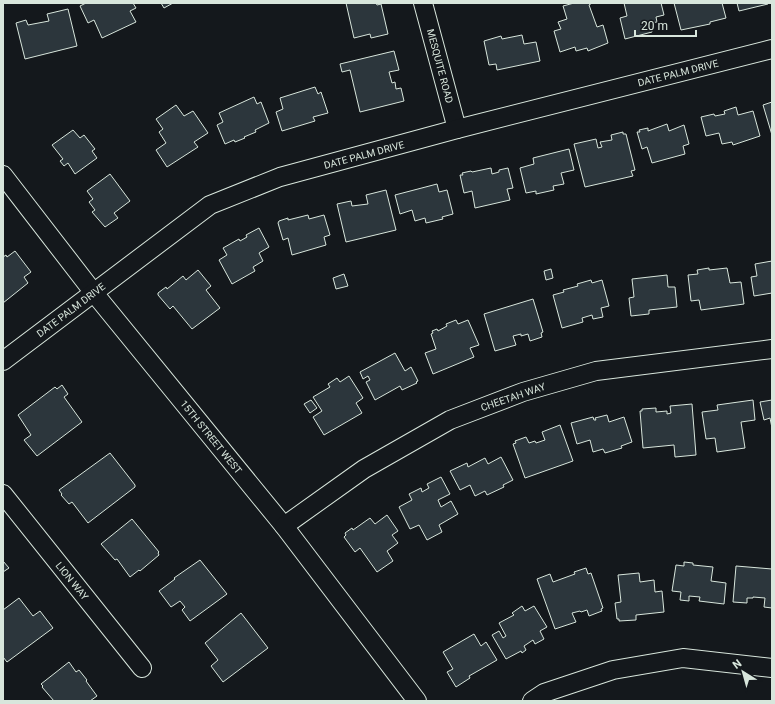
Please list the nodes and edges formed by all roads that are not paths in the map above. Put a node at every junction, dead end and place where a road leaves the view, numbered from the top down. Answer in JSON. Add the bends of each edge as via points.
{"nodes":[{"id":1,"x":423,"y":3,"type":"edge"},
{"id":2,"x":772,"y":49,"type":"edge"},
{"id":3,"x":457,"y":129,"type":"junction"},
{"id":4,"x":3,"y":175,"type":"edge"},
{"id":5,"x":94,"y":293,"type":"junction"},
{"id":6,"x":772,"y":349,"type":"edge"},
{"id":7,"x":3,"y":361,"type":"edge"},
{"id":8,"x":3,"y":494,"type":"edge"},
{"id":9,"x":284,"y":526,"type":"junction"},
{"id":10,"x":142,"y":668,"type":"dead end"},
{"id":11,"x":772,"y":668,"type":"edge"},
{"id":12,"x":417,"y":701,"type":"edge"},
{"id":13,"x":532,"y":701,"type":"edge"}],
"edges":[{"from":1,"to":3,"type":"street","name":"MESQUITE ROAD"},
{"from":2,"to":3,"type":"street","name":"DATE PALM DRIVE"},
{"from":3,"to":5,"type":"street","name":"DATE PALM DRIVE","via":[[280,177],[210,205]]},
{"from":4,"to":5,"type":"street","name":"15TH STREET WEST"},
{"from":5,"to":7,"type":"street","name":"DATE PALM DRIVE"},
{"from":5,"to":9,"type":"street","name":"15TH STREET WEST"},
{"from":6,"to":9,"type":"street","name":"CHEETAH WAY","via":[[596,371],[523,392],[450,420],[364,469]]},
{"from":8,"to":10,"type":"street","name":"LION WAY"},
{"from":9,"to":12,"type":"street","name":"15TH STREET WEST"},
{"from":11,"to":13,"type":"street","via":[[683,658],[613,670],[544,693]]}]}
